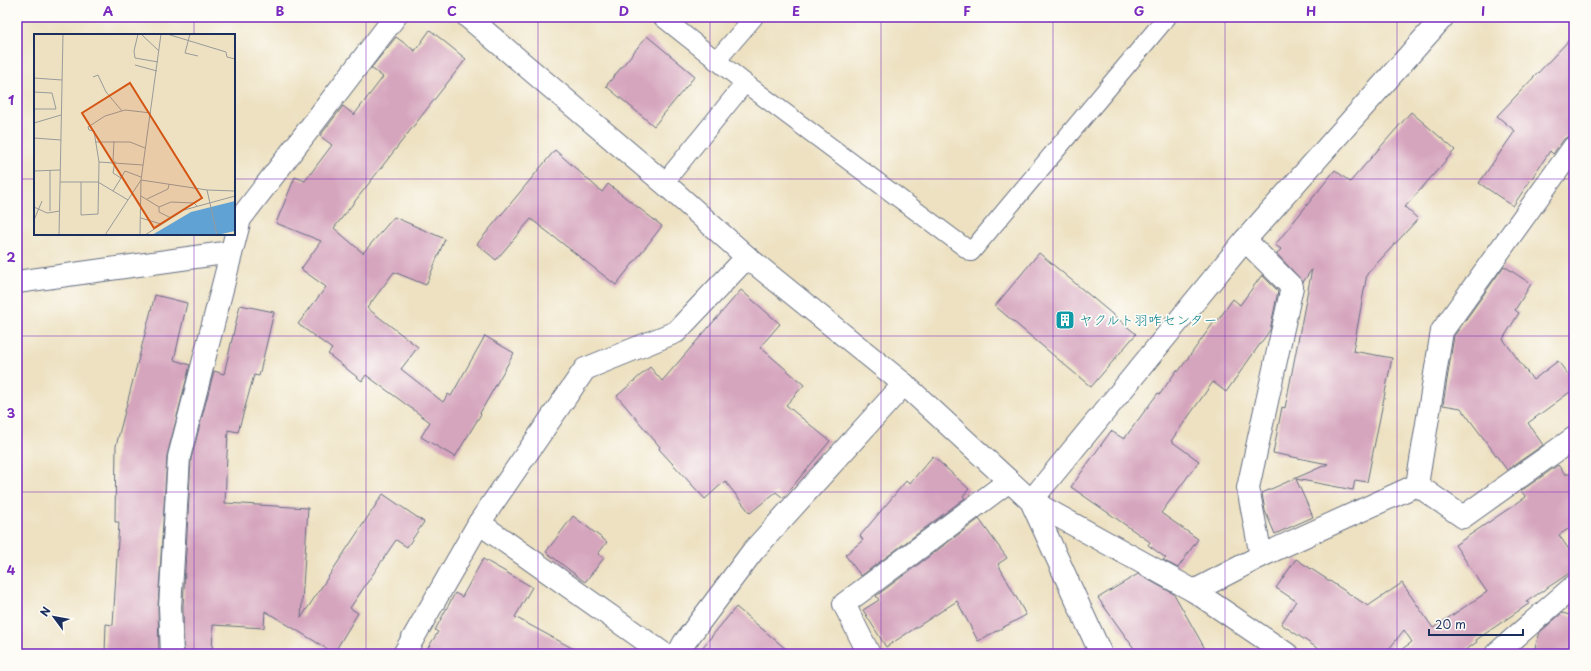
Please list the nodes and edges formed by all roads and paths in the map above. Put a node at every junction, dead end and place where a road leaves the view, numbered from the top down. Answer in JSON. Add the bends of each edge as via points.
{"nodes":[{"id":1,"x":395,"y":17,"type":"edge"},
{"id":2,"x":468,"y":17,"type":"edge"},
{"id":3,"x":662,"y":17,"type":"edge"},
{"id":4,"x":754,"y":17,"type":"edge"},
{"id":5,"x":1167,"y":17,"type":"edge"},
{"id":6,"x":1443,"y":17,"type":"edge"},
{"id":7,"x":716,"y":61,"type":"junction"},
{"id":8,"x":745,"y":83,"type":"junction"},
{"id":9,"x":1574,"y":147,"type":"edge"},
{"id":10,"x":664,"y":183,"type":"junction"},
{"id":11,"x":1246,"y":240,"type":"junction"},
{"id":12,"x":231,"y":252,"type":"junction"},
{"id":13,"x":747,"y":257,"type":"junction"},
{"id":14,"x":17,"y":282,"type":"edge"},
{"id":15,"x":904,"y":384,"type":"junction"},
{"id":16,"x":1574,"y":438,"type":"edge"},
{"id":17,"x":1009,"y":481,"type":"junction"},
{"id":18,"x":1417,"y":485,"type":"junction"},
{"id":19,"x":1031,"y":502,"type":"junction"},
{"id":20,"x":479,"y":523,"type":"junction"},
{"id":21,"x":1261,"y":556,"type":"junction"},
{"id":22,"x":1574,"y":586,"type":"edge"},
{"id":23,"x":1194,"y":591,"type":"junction"},
{"id":24,"x":687,"y":650,"type":"edge"},
{"id":25,"x":172,"y":654,"type":"edge"},
{"id":26,"x":404,"y":654,"type":"edge"},
{"id":27,"x":664,"y":654,"type":"edge"},
{"id":28,"x":870,"y":654,"type":"edge"},
{"id":29,"x":1101,"y":654,"type":"edge"},
{"id":30,"x":1287,"y":654,"type":"edge"},
{"id":31,"x":1496,"y":654,"type":"edge"}],
"edges":[{"from":1,"to":12,"type":"street","via":[[240,219]]},
{"from":2,"to":10,"type":"street"},
{"from":3,"to":7,"type":"lane"},
{"from":4,"to":7,"type":"lane"},
{"from":5,"to":8,"type":"lane","via":[[971,252]]},
{"from":6,"to":11,"type":"street"},
{"from":7,"to":8,"type":"lane"},
{"from":8,"to":10,"type":"lane"},
{"from":9,"to":18,"type":"street","via":[[1442,331]]},
{"from":10,"to":13,"type":"street"},
{"from":11,"to":19,"type":"street"},
{"from":11,"to":21,"type":"street","via":[[1292,287],[1248,488]]},
{"from":12,"to":14,"type":"street"},
{"from":12,"to":25,"type":"street","via":[[179,457],[170,607]]},
{"from":13,"to":15,"type":"street"},
{"from":13,"to":20,"type":"street","via":[[676,332],[585,368]]},
{"from":15,"to":17,"type":"street"},
{"from":15,"to":24,"type":"street","via":[[753,551]]},
{"from":16,"to":18,"type":"street","via":[[1463,517]]},
{"from":17,"to":19,"type":"street"},
{"from":17,"to":28,"type":"street","via":[[844,604]]},
{"from":18,"to":21,"type":"street"},
{"from":19,"to":23,"type":"street"},
{"from":19,"to":29,"type":"street"},
{"from":20,"to":26,"type":"street"},
{"from":20,"to":27,"type":"street"},
{"from":21,"to":23,"type":"street"},
{"from":22,"to":31,"type":"street"},
{"from":23,"to":30,"type":"street"}]}
